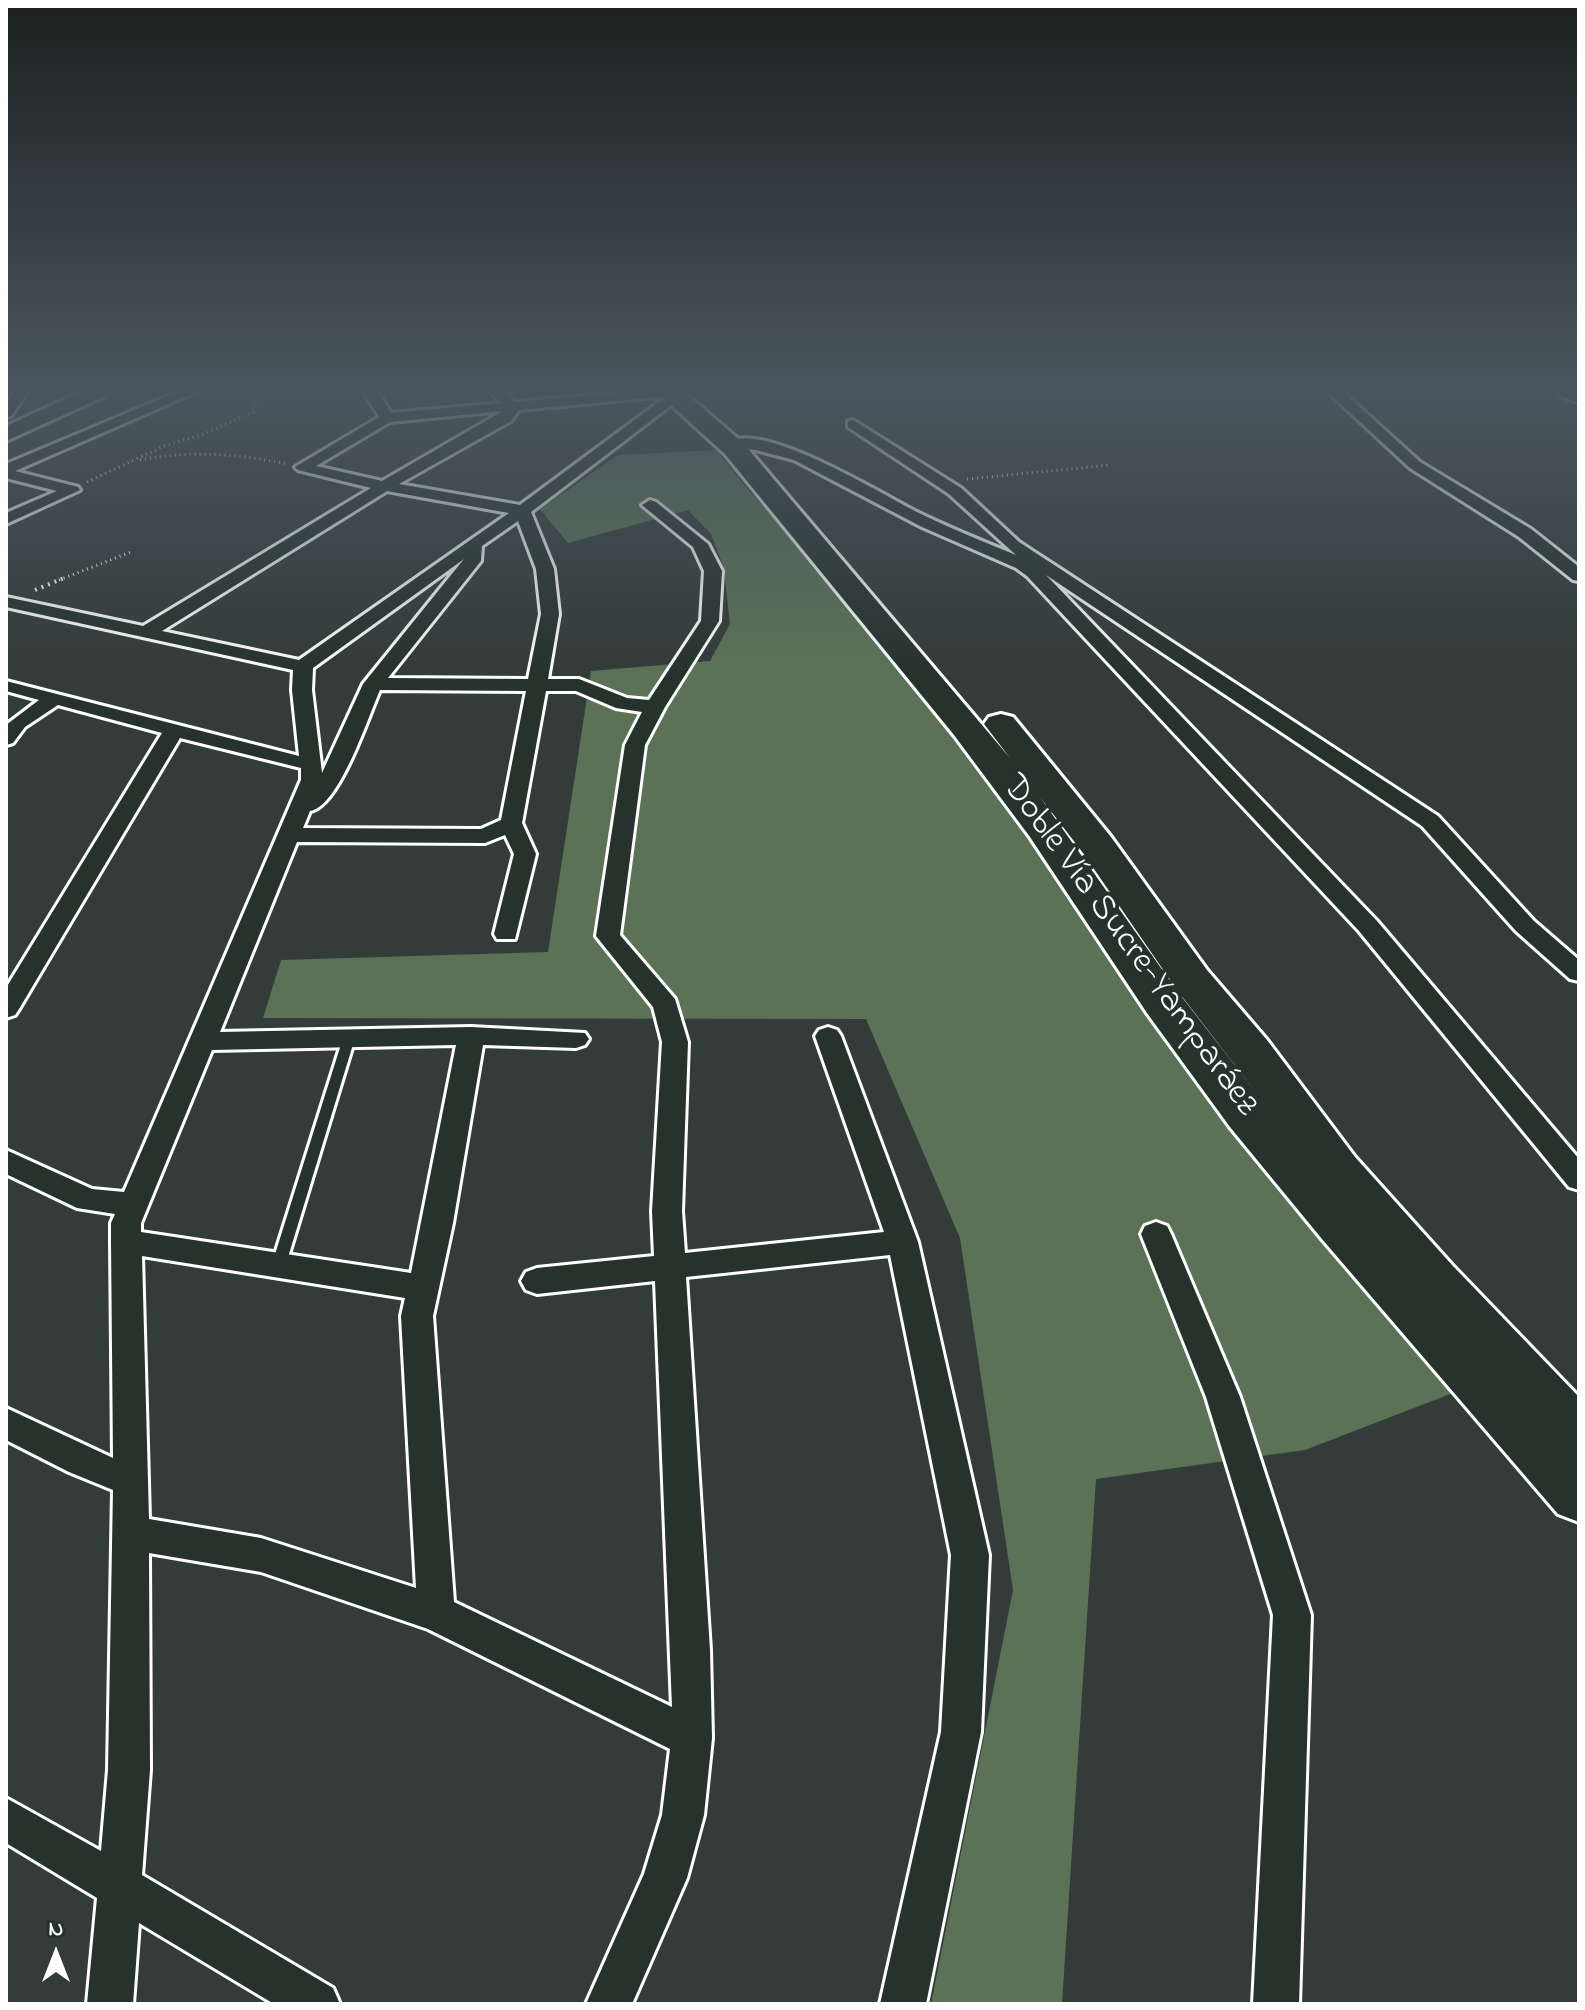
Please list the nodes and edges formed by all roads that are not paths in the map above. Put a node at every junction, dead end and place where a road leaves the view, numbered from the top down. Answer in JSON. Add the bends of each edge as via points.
{"nodes":[{"id":1,"x":57,"y":486,"type":"edge"},
{"id":2,"x":384,"y":486,"type":"joint"},
{"id":3,"x":558,"y":486,"type":"edge"},
{"id":4,"x":766,"y":486,"type":"edge"},
{"id":5,"x":781,"y":486,"type":"edge"},
{"id":6,"x":857,"y":486,"type":"edge"},
{"id":7,"x":947,"y":486,"type":"edge"},
{"id":8,"x":1449,"y":486,"type":"edge"},
{"id":9,"x":650,"y":505,"type":"dead end"},
{"id":10,"x":522,"y":510,"type":"junction"},
{"id":11,"x":6,"y":519,"type":"edge"},
{"id":12,"x":476,"y":543,"type":"junction"},
{"id":13,"x":1030,"y":563,"type":"junction"},
{"id":14,"x":1579,"y":576,"type":"edge"},
{"id":15,"x":6,"y":602,"type":"edge"},
{"id":16,"x":147,"y":632,"type":"junction"},
{"id":17,"x":304,"y":667,"type":"junction"},
{"id":18,"x":373,"y":684,"type":"junction"},
{"id":19,"x":537,"y":684,"type":"junction"},
{"id":20,"x":8,"y":686,"type":"dead end"},
{"id":21,"x":54,"y":699,"type":"junction"},
{"id":22,"x":655,"y":707,"type":"junction"},
{"id":23,"x":174,"y":731,"type":"junction"},
{"id":24,"x":6,"y":739,"type":"edge"},
{"id":25,"x":312,"y":762,"type":"junction"},
{"id":26,"x":511,"y":823,"type":"junction"},
{"id":27,"x":291,"y":830,"type":"junction"},
{"id":28,"x":506,"y":934,"type":"dead end"},
{"id":29,"x":1579,"y":973,"type":"edge"},
{"id":30,"x":6,"y":1009,"type":"edge"},
{"id":31,"x":471,"y":1036,"type":"junction"},
{"id":32,"x":828,"y":1036,"type":"dead end"},
{"id":33,"x":349,"y":1038,"type":"junction"},
{"id":34,"x":576,"y":1039,"type":"dead end"},
{"id":35,"x":201,"y":1041,"type":"junction"},
{"id":36,"x":6,"y":1161,"type":"edge"},
{"id":37,"x":1579,"y":1179,"type":"edge"},
{"id":38,"x":133,"y":1204,"type":"junction"},
{"id":39,"x":1156,"y":1234,"type":"dead end"},
{"id":40,"x":126,"y":1242,"type":"junction"},
{"id":41,"x":903,"y":1242,"type":"junction"},
{"id":42,"x":278,"y":1267,"type":"junction"},
{"id":43,"x":670,"y":1267,"type":"junction"},
{"id":44,"x":537,"y":1281,"type":"dead end"},
{"id":45,"x":423,"y":1288,"type":"junction"},
{"id":46,"x":6,"y":1423,"type":"edge"},
{"id":47,"x":1579,"y":1437,"type":"edge"},
{"id":48,"x":131,"y":1481,"type":"junction"},
{"id":49,"x":1579,"y":1495,"type":"edge"},
{"id":50,"x":130,"y":1533,"type":"junction"},
{"id":51,"x":436,"y":1613,"type":"junction"},
{"id":52,"x":692,"y":1738,"type":"junction"},
{"id":53,"x":6,"y":1819,"type":"edge"},
{"id":54,"x":120,"y":1886,"type":"junction"},
{"id":55,"x":110,"y":2004,"type":"edge"},
{"id":56,"x":317,"y":2004,"type":"edge"},
{"id":57,"x":609,"y":2004,"type":"edge"},
{"id":58,"x":903,"y":2004,"type":"edge"},
{"id":59,"x":1276,"y":2004,"type":"edge"}],
"edges":[{"from":1,"to":11,"type":"street","via":[[72,490]]},
{"from":2,"to":10,"type":"street"},
{"from":2,"to":16,"type":"street"},
{"from":3,"to":10,"type":"street"},
{"from":4,"to":49,"type":"highway","name":"Doble Vía Sucre-Yamparáez","via":[[988,754],[1204,1061]]},
{"from":5,"to":47,"type":"highway","name":"Doble Vía Sucre-Yamparáez","via":[[940,652],[1039,771],[1337,1170]]},
{"from":6,"to":13,"type":"street","via":[[925,522]]},
{"from":7,"to":13,"type":"street"},
{"from":8,"to":14,"type":"street","via":[[1525,533]]},
{"from":9,"to":22,"type":"street","via":[[700,544],[713,571],[710,621]]},
{"from":10,"to":12,"type":"street"},
{"from":10,"to":19,"type":"street","via":[[545,569],[550,614]]},
{"from":12,"to":17,"type":"street"},
{"from":12,"to":18,"type":"street","via":[[475,557]]},
{"from":13,"to":29,"type":"street","via":[[1430,821],[1525,926]]},
{"from":13,"to":37,"type":"street","via":[[1368,926]]},
{"from":15,"to":16,"type":"street"},
{"from":16,"to":17,"type":"street"},
{"from":17,"to":25,"type":"street","via":[[301,681]]},
{"from":18,"to":19,"type":"street"},
{"from":18,"to":27,"type":"street","via":[[325,790]]},
{"from":19,"to":22,"type":"street","via":[[579,685],[623,704]]},
{"from":19,"to":26,"type":"street"},
{"from":20,"to":21,"type":"street"},
{"from":21,"to":23,"type":"street"},
{"from":21,"to":24,"type":"street","via":[[18,723]]},
{"from":22,"to":43,"type":"street","via":[[635,745],[608,936],[666,1005],[675,1042],[667,1211]]},
{"from":23,"to":25,"type":"street","via":[[293,762]]},
{"from":23,"to":30,"type":"street"},
{"from":25,"to":27,"type":"street","via":[[312,780]]},
{"from":26,"to":27,"type":"street","via":[[485,836]]},
{"from":26,"to":28,"type":"street","via":[[525,854]]},
{"from":27,"to":35,"type":"street"},
{"from":31,"to":33,"type":"street"},
{"from":31,"to":34,"type":"street"},
{"from":31,"to":45,"type":"street"},
{"from":32,"to":41,"type":"street"},
{"from":33,"to":35,"type":"street"},
{"from":33,"to":42,"type":"lane"},
{"from":35,"to":38,"type":"street"},
{"from":36,"to":38,"type":"street","via":[[88,1200]]},
{"from":38,"to":40,"type":"street"},
{"from":39,"to":59,"type":"street","via":[[1223,1397],[1292,1615]]},
{"from":40,"to":42,"type":"street"},
{"from":40,"to":48,"type":"street"},
{"from":41,"to":43,"type":"street"},
{"from":41,"to":58,"type":"street","via":[[970,1555],[961,1732]]},
{"from":42,"to":45,"type":"street"},
{"from":43,"to":44,"type":"street"},
{"from":43,"to":52,"type":"street"},
{"from":45,"to":51,"type":"street","via":[[417,1316]]},
{"from":46,"to":48,"type":"street"},
{"from":48,"to":50,"type":"street"},
{"from":50,"to":51,"type":"street","via":[[261,1555]]},
{"from":50,"to":54,"type":"street","via":[[129,1770]]},
{"from":51,"to":52,"type":"street"},
{"from":52,"to":57,"type":"street","via":[[683,1815],[665,1878]]},
{"from":53,"to":54,"type":"street"},
{"from":54,"to":55,"type":"street"},
{"from":54,"to":56,"type":"street"}]}
